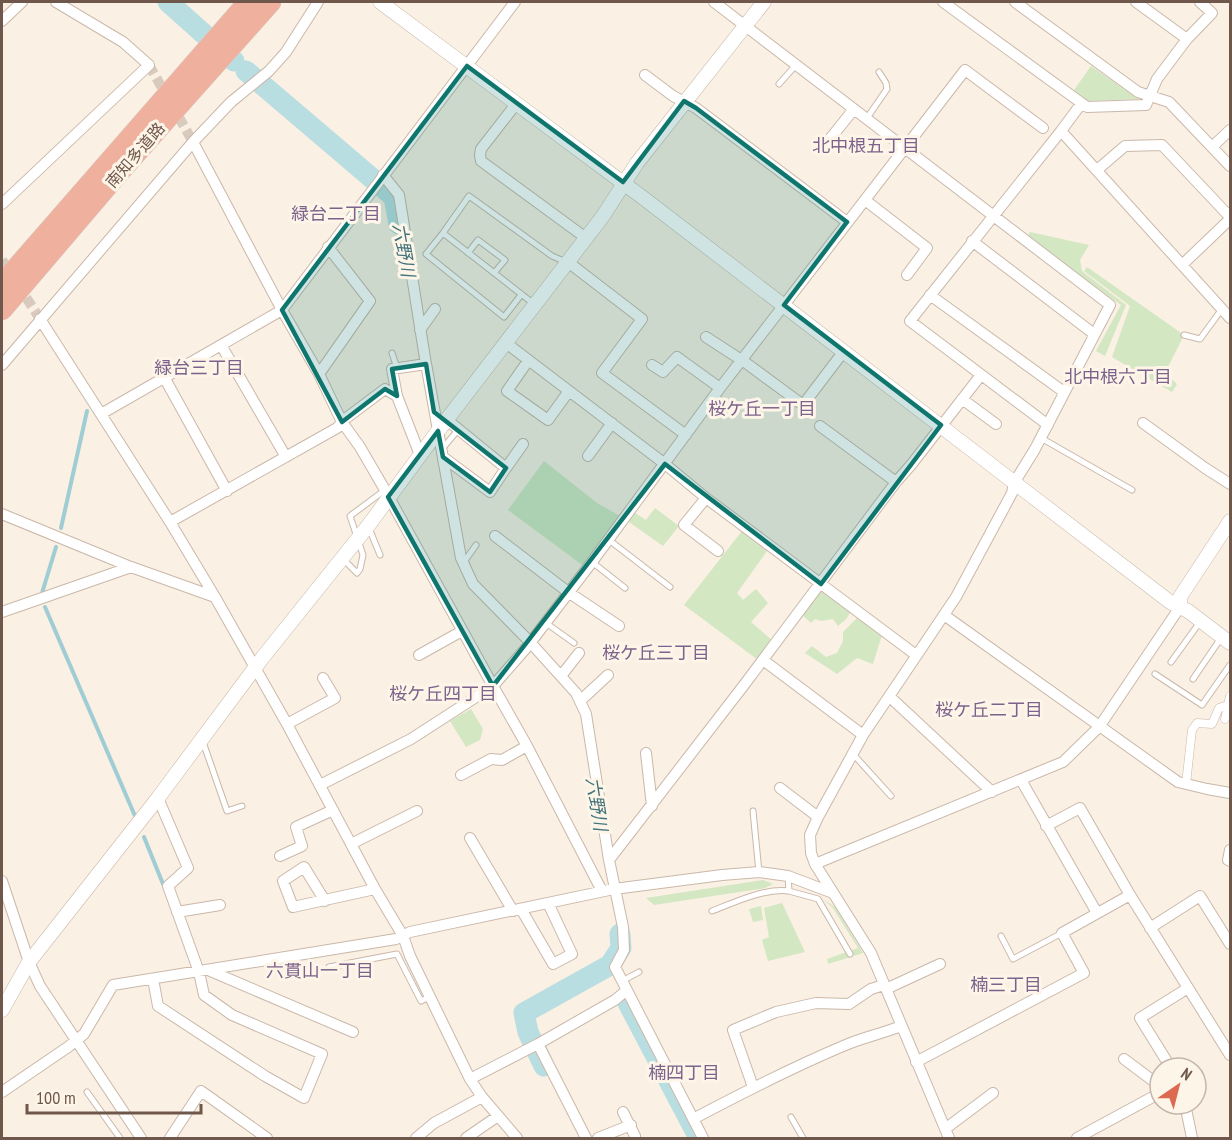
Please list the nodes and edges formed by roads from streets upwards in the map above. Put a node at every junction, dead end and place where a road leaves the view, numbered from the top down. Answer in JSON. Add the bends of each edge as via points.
{"nodes":[{"id":1,"x":22,"y":2,"type":"edge"},
{"id":2,"x":56,"y":2,"type":"edge"},
{"id":3,"x":248,"y":2,"type":"edge"},
{"id":4,"x":271,"y":2,"type":"edge"},
{"id":5,"x":318,"y":2,"type":"edge"},
{"id":6,"x":380,"y":2,"type":"edge"},
{"id":7,"x":515,"y":2,"type":"edge"},
{"id":8,"x":714,"y":2,"type":"edge"},
{"id":9,"x":764,"y":2,"type":"edge"},
{"id":10,"x":943,"y":2,"type":"edge"},
{"id":11,"x":1015,"y":2,"type":"edge"},
{"id":12,"x":1136,"y":2,"type":"edge"},
{"id":13,"x":1200,"y":2,"type":"edge"},
{"id":14,"x":2,"y":21,"type":"edge"},
{"id":15,"x":746,"y":25,"type":"junction"},
{"id":16,"x":1187,"y":39,"type":"junction"},
{"id":17,"x":467,"y":66,"type":"junction"},
{"id":18,"x":645,"y":75,"type":"dead end"},
{"id":19,"x":1151,"y":96,"type":"junction"},
{"id":20,"x":684,"y":101,"type":"junction"},
{"id":21,"x":516,"y":104,"type":"junction"},
{"id":22,"x":1081,"y":104,"type":"junction"},
{"id":23,"x":854,"y":109,"type":"junction"},
{"id":24,"x":1043,"y":129,"type":"dead end"},
{"id":25,"x":1230,"y":130,"type":"edge"},
{"id":26,"x":1061,"y":131,"type":"junction"},
{"id":27,"x":193,"y":142,"type":"junction"},
{"id":28,"x":825,"y":145,"type":"dead end"},
{"id":29,"x":905,"y":147,"type":"junction"},
{"id":30,"x":1212,"y":147,"type":"junction"},
{"id":31,"x":1230,"y":166,"type":"edge"},
{"id":32,"x":1097,"y":170,"type":"junction"},
{"id":33,"x":380,"y":179,"type":"junction"},
{"id":34,"x":623,"y":182,"type":"junction"},
{"id":35,"x":865,"y":200,"type":"junction"},
{"id":36,"x":2,"y":204,"type":"edge"},
{"id":37,"x":993,"y":216,"type":"junction"},
{"id":38,"x":1230,"y":218,"type":"edge"},
{"id":39,"x":847,"y":222,"type":"junction"},
{"id":40,"x":586,"y":238,"type":"junction"},
{"id":41,"x":972,"y":241,"type":"junction"},
{"id":42,"x":328,"y":247,"type":"junction"},
{"id":43,"x":568,"y":262,"type":"junction"},
{"id":44,"x":1182,"y":265,"type":"junction"},
{"id":45,"x":907,"y":275,"type":"dead end"},
{"id":46,"x":2,"y":284,"type":"edge"},
{"id":47,"x":930,"y":295,"type":"junction"},
{"id":48,"x":784,"y":305,"type":"junction"},
{"id":49,"x":435,"y":309,"type":"dead end"},
{"id":50,"x":2,"y":310,"type":"edge"},
{"id":51,"x":282,"y":310,"type":"junction"},
{"id":52,"x":1230,"y":318,"type":"edge"},
{"id":53,"x":40,"y":319,"type":"junction"},
{"id":54,"x":417,"y":331,"type":"junction"},
{"id":55,"x":1094,"y":334,"type":"junction"},
{"id":56,"x":706,"y":337,"type":"dead end"},
{"id":57,"x":506,"y":343,"type":"junction"},
{"id":58,"x":222,"y":345,"type":"junction"},
{"id":59,"x":844,"y":351,"type":"junction"},
{"id":60,"x":528,"y":361,"type":"junction"},
{"id":61,"x":741,"y":361,"type":"junction"},
{"id":62,"x":423,"y":364,"type":"junction"},
{"id":63,"x":2,"y":365,"type":"edge"},
{"id":64,"x":652,"y":365,"type":"dead end"},
{"id":65,"x":319,"y":374,"type":"junction"},
{"id":66,"x":981,"y":375,"type":"junction"},
{"id":67,"x":164,"y":378,"type":"junction"},
{"id":68,"x":720,"y":388,"type":"junction"},
{"id":69,"x":569,"y":391,"type":"junction"},
{"id":70,"x":1064,"y":392,"type":"junction"},
{"id":71,"x":397,"y":396,"type":"junction"},
{"id":72,"x":962,"y":399,"type":"junction"},
{"id":73,"x":101,"y":414,"type":"junction"},
{"id":74,"x":342,"y":422,"type":"junction"},
{"id":75,"x":612,"y":423,"type":"junction"},
{"id":76,"x":1143,"y":423,"type":"dead end"},
{"id":77,"x":996,"y":424,"type":"dead end"},
{"id":78,"x":442,"y":425,"type":"junction"},
{"id":79,"x":941,"y":425,"type":"junction"},
{"id":80,"x":1048,"y":425,"type":"junction"},
{"id":81,"x":820,"y":426,"type":"dead end"},
{"id":82,"x":686,"y":435,"type":"junction"},
{"id":83,"x":523,"y":444,"type":"dead end"},
{"id":84,"x":443,"y":453,"type":"junction"},
{"id":85,"x":420,"y":455,"type":"junction"},
{"id":86,"x":588,"y":456,"type":"dead end"},
{"id":87,"x":286,"y":457,"type":"junction"},
{"id":88,"x":665,"y":464,"type":"junction"},
{"id":89,"x":506,"y":468,"type":"junction"},
{"id":90,"x":896,"y":482,"type":"junction"},
{"id":91,"x":1014,"y":483,"type":"junction"},
{"id":92,"x":1230,"y":484,"type":"edge"},
{"id":93,"x":227,"y":490,"type":"junction"},
{"id":94,"x":386,"y":494,"type":"junction"},
{"id":95,"x":706,"y":498,"type":"junction"},
{"id":96,"x":2,"y":514,"type":"edge"},
{"id":97,"x":1230,"y":521,"type":"edge"},
{"id":98,"x":170,"y":522,"type":"junction"},
{"id":99,"x":495,"y":536,"type":"dead end"},
{"id":100,"x":718,"y":551,"type":"dead end"},
{"id":101,"x":131,"y":567,"type":"junction"},
{"id":102,"x":821,"y":584,"type":"junction"},
{"id":103,"x":568,"y":592,"type":"junction"},
{"id":104,"x":215,"y":597,"type":"junction"},
{"id":105,"x":1180,"y":607,"type":"junction"},
{"id":106,"x":2,"y":612,"type":"edge"},
{"id":107,"x":944,"y":615,"type":"junction"},
{"id":108,"x":619,"y":626,"type":"dead end"},
{"id":109,"x":462,"y":631,"type":"junction"},
{"id":110,"x":1226,"y":640,"type":"edge"},
{"id":111,"x":529,"y":644,"type":"junction"},
{"id":112,"x":577,"y":648,"type":"road end"},
{"id":113,"x":419,"y":655,"type":"dead end"},
{"id":114,"x":916,"y":655,"type":"junction"},
{"id":115,"x":763,"y":660,"type":"junction"},
{"id":116,"x":255,"y":668,"type":"junction"},
{"id":117,"x":608,"y":675,"type":"dead end"},
{"id":118,"x":561,"y":676,"type":"junction"},
{"id":119,"x":323,"y":678,"type":"dead end"},
{"id":120,"x":493,"y":686,"type":"junction"},
{"id":121,"x":1230,"y":696,"type":"edge"},
{"id":122,"x":891,"y":697,"type":"junction"},
{"id":123,"x":580,"y":701,"type":"junction"},
{"id":124,"x":1228,"y":705,"type":"junction"},
{"id":125,"x":1225,"y":719,"type":"dead end"},
{"id":126,"x":287,"y":724,"type":"junction"},
{"id":127,"x":1099,"y":727,"type":"junction"},
{"id":128,"x":863,"y":735,"type":"junction"},
{"id":129,"x":527,"y":746,"type":"junction"},
{"id":130,"x":646,"y":753,"type":"dead end"},
{"id":131,"x":461,"y":775,"type":"dead end"},
{"id":132,"x":1021,"y":780,"type":"junction"},
{"id":133,"x":1186,"y":784,"type":"junction"},
{"id":134,"x":320,"y":785,"type":"junction"},
{"id":135,"x":780,"y":788,"type":"dead end"},
{"id":136,"x":992,"y":792,"type":"junction"},
{"id":137,"x":1230,"y":793,"type":"edge"},
{"id":138,"x":158,"y":798,"type":"junction"},
{"id":139,"x":652,"y":806,"type":"junction"},
{"id":140,"x":333,"y":810,"type":"junction"},
{"id":141,"x":417,"y":811,"type":"dead end"},
{"id":142,"x":818,"y":817,"type":"junction"},
{"id":143,"x":1046,"y":826,"type":"junction"},
{"id":144,"x":470,"y":838,"type":"dead end"},
{"id":145,"x":487,"y":843,"type":"dead end"},
{"id":146,"x":351,"y":844,"type":"junction"},
{"id":147,"x":477,"y":849,"type":"junction"},
{"id":148,"x":1230,"y":850,"type":"edge"},
{"id":149,"x":280,"y":856,"type":"dead end"},
{"id":150,"x":609,"y":860,"type":"junction"},
{"id":151,"x":1230,"y":861,"type":"edge"},
{"id":152,"x":815,"y":864,"type":"junction"},
{"id":153,"x":2,"y":881,"type":"edge"},
{"id":154,"x":375,"y":889,"type":"junction"},
{"id":155,"x":610,"y":890,"type":"junction"},
{"id":156,"x":833,"y":893,"type":"junction"},
{"id":157,"x":1130,"y":895,"type":"junction"},
{"id":158,"x":324,"y":901,"type":"dead end"},
{"id":159,"x":548,"y":903,"type":"junction"},
{"id":160,"x":220,"y":905,"type":"dead end"},
{"id":161,"x":517,"y":910,"type":"junction"},
{"id":162,"x":177,"y":912,"type":"junction"},
{"id":163,"x":1097,"y":914,"type":"junction"},
{"id":164,"x":1217,"y":923,"type":"junction"},
{"id":165,"x":1230,"y":927,"type":"edge"},
{"id":166,"x":1150,"y":928,"type":"junction"},
{"id":167,"x":402,"y":936,"type":"junction"},
{"id":168,"x":1230,"y":944,"type":"edge"},
{"id":169,"x":29,"y":962,"type":"junction"},
{"id":170,"x":940,"y":964,"type":"dead end"},
{"id":171,"x":204,"y":971,"type":"junction"},
{"id":172,"x":153,"y":979,"type":"junction"},
{"id":173,"x":625,"y":985,"type":"junction"},
{"id":174,"x":885,"y":987,"type":"junction"},
{"id":175,"x":1188,"y":988,"type":"junction"},
{"id":176,"x":2,"y":1010,"type":"edge"},
{"id":177,"x":901,"y":1026,"type":"junction"},
{"id":178,"x":353,"y":1032,"type":"dead end"},
{"id":179,"x":75,"y":1041,"type":"junction"},
{"id":180,"x":535,"y":1045,"type":"junction"},
{"id":181,"x":1230,"y":1055,"type":"edge"},
{"id":182,"x":1164,"y":1056,"type":"edge"},
{"id":183,"x":1124,"y":1059,"type":"dead end"},
{"id":184,"x":916,"y":1062,"type":"junction"},
{"id":185,"x":1148,"y":1077,"type":"edge"},
{"id":186,"x":470,"y":1079,"type":"junction"},
{"id":187,"x":753,"y":1087,"type":"junction"},
{"id":188,"x":2,"y":1092,"type":"edge"},
{"id":189,"x":993,"y":1093,"type":"dead end"},
{"id":190,"x":482,"y":1097,"type":"junction"},
{"id":191,"x":1148,"y":1100,"type":"edge"},
{"id":192,"x":623,"y":1113,"type":"dead end"},
{"id":193,"x":498,"y":1116,"type":"junction"},
{"id":194,"x":1187,"y":1116,"type":"edge"},
{"id":195,"x":693,"y":1119,"type":"junction"},
{"id":196,"x":631,"y":1125,"type":"junction"},
{"id":197,"x":947,"y":1134,"type":"edge"},
{"id":198,"x":635,"y":1136,"type":"dead end"},
{"id":199,"x":141,"y":1138,"type":"edge"},
{"id":200,"x":170,"y":1138,"type":"edge"},
{"id":201,"x":267,"y":1138,"type":"edge"},
{"id":202,"x":416,"y":1138,"type":"edge"},
{"id":203,"x":466,"y":1138,"type":"edge"},
{"id":204,"x":517,"y":1138,"type":"edge"},
{"id":205,"x":585,"y":1138,"type":"edge"},
{"id":206,"x":598,"y":1138,"type":"edge"},
{"id":207,"x":703,"y":1138,"type":"edge"},
{"id":208,"x":1077,"y":1138,"type":"edge"},
{"id":209,"x":1192,"y":1138,"type":"edge"}],
"edges":[{"from":1,"to":14,"type":"street"},
{"from":2,"to":36,"type":"street","via":[[123,42],[149,65]]},
{"from":3,"to":46,"type":"highway","name":"南知多道路"},
{"from":4,"to":50,"type":"highway","name":"南知多道路"},
{"from":5,"to":27,"type":"street","via":[[286,52]]},
{"from":6,"to":17,"type":"street"},
{"from":7,"to":17,"type":"street"},
{"from":8,"to":15,"type":"street"},
{"from":9,"to":15,"type":"street"},
{"from":10,"to":22,"type":"street"},
{"from":11,"to":19,"type":"street","via":[[1138,92]]},
{"from":12,"to":16,"type":"street"},
{"from":13,"to":16,"type":"street","via":[[1212,13]]},
{"from":15,"to":20,"type":"street"},
{"from":15,"to":23,"type":"street"},
{"from":16,"to":19,"type":"street","via":[[1157,79]]},
{"from":17,"to":21,"type":"street"},
{"from":17,"to":33,"type":"street"},
{"from":18,"to":20,"type":"street"},
{"from":19,"to":22,"type":"street","via":[[1146,105]]},
{"from":19,"to":30,"type":"street","via":[[1169,102]]},
{"from":20,"to":34,"type":"street"},
{"from":20,"to":39,"type":"street"},
{"from":21,"to":34,"type":"street"},
{"from":21,"to":40,"type":"street","via":[[482,149],[481,161]]},
{"from":22,"to":26,"type":"street"},
{"from":23,"to":28,"type":"street"},
{"from":23,"to":29,"type":"street"},
{"from":24,"to":29,"type":"street","via":[[965,70]]},
{"from":25,"to":30,"type":"street"},
{"from":26,"to":32,"type":"street"},
{"from":26,"to":37,"type":"street"},
{"from":27,"to":51,"type":"street"},
{"from":27,"to":53,"type":"street"},
{"from":29,"to":35,"type":"street"},
{"from":29,"to":37,"type":"street"},
{"from":30,"to":31,"type":"street"},
{"from":32,"to":38,"type":"street","via":[[1125,146],[1162,145]]},
{"from":32,"to":44,"type":"street"},
{"from":33,"to":42,"type":"street"},
{"from":33,"to":54,"type":"street","via":[[399,195]]},
{"from":34,"to":40,"type":"street"},
{"from":34,"to":48,"type":"street"},
{"from":35,"to":39,"type":"street"},
{"from":35,"to":45,"type":"street","via":[[927,248]]},
{"from":37,"to":41,"type":"street"},
{"from":37,"to":55,"type":"street","via":[[1110,306]]},
{"from":38,"to":44,"type":"street"},
{"from":39,"to":48,"type":"street"},
{"from":40,"to":43,"type":"street"},
{"from":41,"to":47,"type":"street"},
{"from":41,"to":55,"type":"street"},
{"from":42,"to":51,"type":"street"},
{"from":42,"to":65,"type":"street","via":[[370,301]]},
{"from":43,"to":57,"type":"street"},
{"from":43,"to":82,"type":"street","via":[[642,320],[602,373]]},
{"from":44,"to":52,"type":"street"},
{"from":47,"to":66,"type":"street","via":[[910,321]]},
{"from":47,"to":70,"type":"street"},
{"from":48,"to":59,"type":"street"},
{"from":48,"to":61,"type":"street"},
{"from":49,"to":54,"type":"street"},
{"from":51,"to":58,"type":"street"},
{"from":51,"to":65,"type":"street"},
{"from":53,"to":63,"type":"street"},
{"from":53,"to":73,"type":"street"},
{"from":54,"to":62,"type":"street"},
{"from":55,"to":70,"type":"street"},
{"from":56,"to":61,"type":"street"},
{"from":57,"to":60,"type":"street"},
{"from":57,"to":78,"type":"street"},
{"from":58,"to":67,"type":"street"},
{"from":58,"to":87,"type":"street"},
{"from":59,"to":61,"type":"street","via":[[803,405]]},
{"from":59,"to":79,"type":"street"},
{"from":60,"to":69,"type":"street"},
{"from":60,"to":69,"type":"street","via":[[507,391],[548,420]]},
{"from":61,"to":68,"type":"street"},
{"from":62,"to":71,"type":"street","via":[[392,369]]},
{"from":62,"to":78,"type":"street"},
{"from":64,"to":68,"type":"street","via":[[663,372],[677,357]]},
{"from":65,"to":74,"type":"street"},
{"from":66,"to":72,"type":"street"},
{"from":66,"to":80,"type":"street"},
{"from":67,"to":73,"type":"street"},
{"from":67,"to":93,"type":"street"},
{"from":68,"to":82,"type":"street"},
{"from":69,"to":75,"type":"street"},
{"from":70,"to":80,"type":"street"},
{"from":71,"to":74,"type":"street","via":[[385,389]]},
{"from":71,"to":85,"type":"street"},
{"from":72,"to":77,"type":"street"},
{"from":72,"to":79,"type":"street"},
{"from":73,"to":98,"type":"street"},
{"from":74,"to":87,"type":"street"},
{"from":74,"to":94,"type":"street"},
{"from":75,"to":86,"type":"street"},
{"from":75,"to":88,"type":"street"},
{"from":76,"to":92,"type":"street"},
{"from":78,"to":84,"type":"street"},
{"from":78,"to":85,"type":"street"},
{"from":78,"to":89,"type":"street","via":[[458,430]]},
{"from":79,"to":90,"type":"street"},
{"from":79,"to":91,"type":"street"},
{"from":80,"to":91,"type":"street"},
{"from":81,"to":90,"type":"street"},
{"from":82,"to":88,"type":"street"},
{"from":83,"to":89,"type":"street"},
{"from":84,"to":89,"type":"street","via":[[490,492]]},
{"from":84,"to":111,"type":"street","via":[[463,563],[473,584]]},
{"from":85,"to":94,"type":"street"},
{"from":87,"to":93,"type":"street"},
{"from":88,"to":95,"type":"street"},
{"from":88,"to":103,"type":"street"},
{"from":90,"to":102,"type":"street"},
{"from":91,"to":105,"type":"street"},
{"from":91,"to":107,"type":"street","via":[[972,569]]},
{"from":93,"to":98,"type":"street"},
{"from":94,"to":109,"type":"street"},
{"from":94,"to":116,"type":"street","via":[[368,526]]},
{"from":95,"to":100,"type":"street","via":[[684,525]]},
{"from":95,"to":102,"type":"street"},
{"from":96,"to":101,"type":"street"},
{"from":97,"to":105,"type":"street","via":[[1180,597]]},
{"from":98,"to":104,"type":"street"},
{"from":99,"to":103,"type":"street"},
{"from":101,"to":104,"type":"street"},
{"from":101,"to":106,"type":"street"},
{"from":102,"to":114,"type":"street"},
{"from":102,"to":115,"type":"street"},
{"from":103,"to":108,"type":"street"},
{"from":103,"to":111,"type":"street"},
{"from":104,"to":116,"type":"street"},
{"from":105,"to":110,"type":"street"},
{"from":105,"to":127,"type":"street"},
{"from":107,"to":114,"type":"street"},
{"from":107,"to":127,"type":"street"},
{"from":109,"to":113,"type":"street"},
{"from":109,"to":120,"type":"street"},
{"from":111,"to":118,"type":"street"},
{"from":111,"to":120,"type":"street"},
{"from":112,"to":118,"type":"street"},
{"from":114,"to":122,"type":"street"},
{"from":115,"to":128,"type":"street"},
{"from":115,"to":139,"type":"street"},
{"from":116,"to":126,"type":"street"},
{"from":116,"to":138,"type":"street"},
{"from":117,"to":123,"type":"street"},
{"from":118,"to":123,"type":"street"},
{"from":119,"to":126,"type":"street","via":[[335,698]]},
{"from":120,"to":129,"type":"street"},
{"from":120,"to":134,"type":"street","via":[[411,739]]},
{"from":121,"to":124,"type":"street"},
{"from":122,"to":128,"type":"street"},
{"from":122,"to":136,"type":"street"},
{"from":123,"to":150,"type":"street","via":[[586,714]]},
{"from":124,"to":125,"type":"street"},
{"from":124,"to":133,"type":"street","via":[[1219,708],[1212,724],[1197,723],[1192,730]]},
{"from":126,"to":134,"type":"street"},
{"from":127,"to":132,"type":"street","via":[[1063,762]]},
{"from":127,"to":133,"type":"street"},
{"from":128,"to":142,"type":"street"},
{"from":129,"to":131,"type":"street"},
{"from":129,"to":155,"type":"street"},
{"from":130,"to":139,"type":"street"},
{"from":132,"to":136,"type":"street"},
{"from":132,"to":143,"type":"street"},
{"from":133,"to":137,"type":"street"},
{"from":134,"to":140,"type":"street"},
{"from":135,"to":142,"type":"street"},
{"from":136,"to":152,"type":"street"},
{"from":138,"to":162,"type":"street","via":[[188,868],[168,886]]},
{"from":138,"to":169,"type":"street"},
{"from":139,"to":150,"type":"street"},
{"from":140,"to":146,"type":"street"},
{"from":140,"to":149,"type":"street","via":[[296,827],[302,846]]},
{"from":141,"to":146,"type":"street"},
{"from":142,"to":152,"type":"street","via":[[810,835]]},
{"from":143,"to":157,"type":"street","via":[[1080,808]]},
{"from":143,"to":163,"type":"street"},
{"from":144,"to":147,"type":"street"},
{"from":145,"to":147,"type":"street"},
{"from":146,"to":154,"type":"street"},
{"from":147,"to":161,"type":"street"},
{"from":148,"to":151,"type":"street"},
{"from":150,"to":155,"type":"street"},
{"from":152,"to":156,"type":"street"},
{"from":153,"to":169,"type":"street"},
{"from":154,"to":158,"type":"street"},
{"from":154,"to":167,"type":"street"},
{"from":155,"to":156,"type":"street","via":[[759,872],[788,876]]},
{"from":155,"to":159,"type":"street"},
{"from":155,"to":173,"type":"street","via":[[623,927],[624,950],[615,967]]},
{"from":156,"to":174,"type":"street","via":[[871,952]]},
{"from":157,"to":163,"type":"street"},
{"from":157,"to":166,"type":"street"},
{"from":159,"to":161,"type":"street"},
{"from":159,"to":161,"type":"street","via":[[572,954],[553,964]]},
{"from":160,"to":162,"type":"street"},
{"from":161,"to":167,"type":"street"},
{"from":162,"to":171,"type":"street"},
{"from":163,"to":184,"type":"street","via":[[1062,933],[1084,973]]},
{"from":164,"to":165,"type":"street"},
{"from":164,"to":166,"type":"street","via":[[1200,896]]},
{"from":164,"to":168,"type":"street"},
{"from":166,"to":175,"type":"street"},
{"from":167,"to":171,"type":"street"},
{"from":167,"to":186,"type":"street"},
{"from":169,"to":176,"type":"street"},
{"from":169,"to":179,"type":"street"},
{"from":170,"to":174,"type":"street"},
{"from":171,"to":172,"type":"street"},
{"from":171,"to":172,"type":"street","via":[[204,995],[232,1016],[322,1054],[304,1098],[158,1006]]},
{"from":171,"to":178,"type":"street"},
{"from":172,"to":179,"type":"street","via":[[114,985],[84,1034]]},
{"from":173,"to":180,"type":"street","via":[[615,1000]]},
{"from":173,"to":195,"type":"street"},
{"from":174,"to":177,"type":"street"},
{"from":174,"to":187,"type":"street","via":[[872,989],[849,1004],[816,1003],[776,1012],[733,1030]]},
{"from":175,"to":181,"type":"street"},
{"from":175,"to":182,"type":"street","via":[[1140,1018]]},
{"from":177,"to":184,"type":"street"},
{"from":177,"to":187,"type":"street","via":[[851,1042]]},
{"from":179,"to":188,"type":"street"},
{"from":179,"to":199,"type":"street"},
{"from":180,"to":186,"type":"street"},
{"from":180,"to":205,"type":"street"},
{"from":183,"to":185,"type":"street"},
{"from":184,"to":197,"type":"street"},
{"from":186,"to":190,"type":"street"},
{"from":187,"to":195,"type":"street"},
{"from":189,"to":197,"type":"street"},
{"from":190,"to":193,"type":"street"},
{"from":190,"to":202,"type":"street","via":[[434,1123]]},
{"from":191,"to":208,"type":"street"},
{"from":192,"to":196,"type":"street"},
{"from":193,"to":203,"type":"street"},
{"from":193,"to":204,"type":"street"},
{"from":194,"to":209,"type":"street"},
{"from":195,"to":207,"type":"street"},
{"from":196,"to":198,"type":"street"},
{"from":196,"to":206,"type":"street"},
{"from":200,"to":201,"type":"street","via":[[201,1091]]}]}
